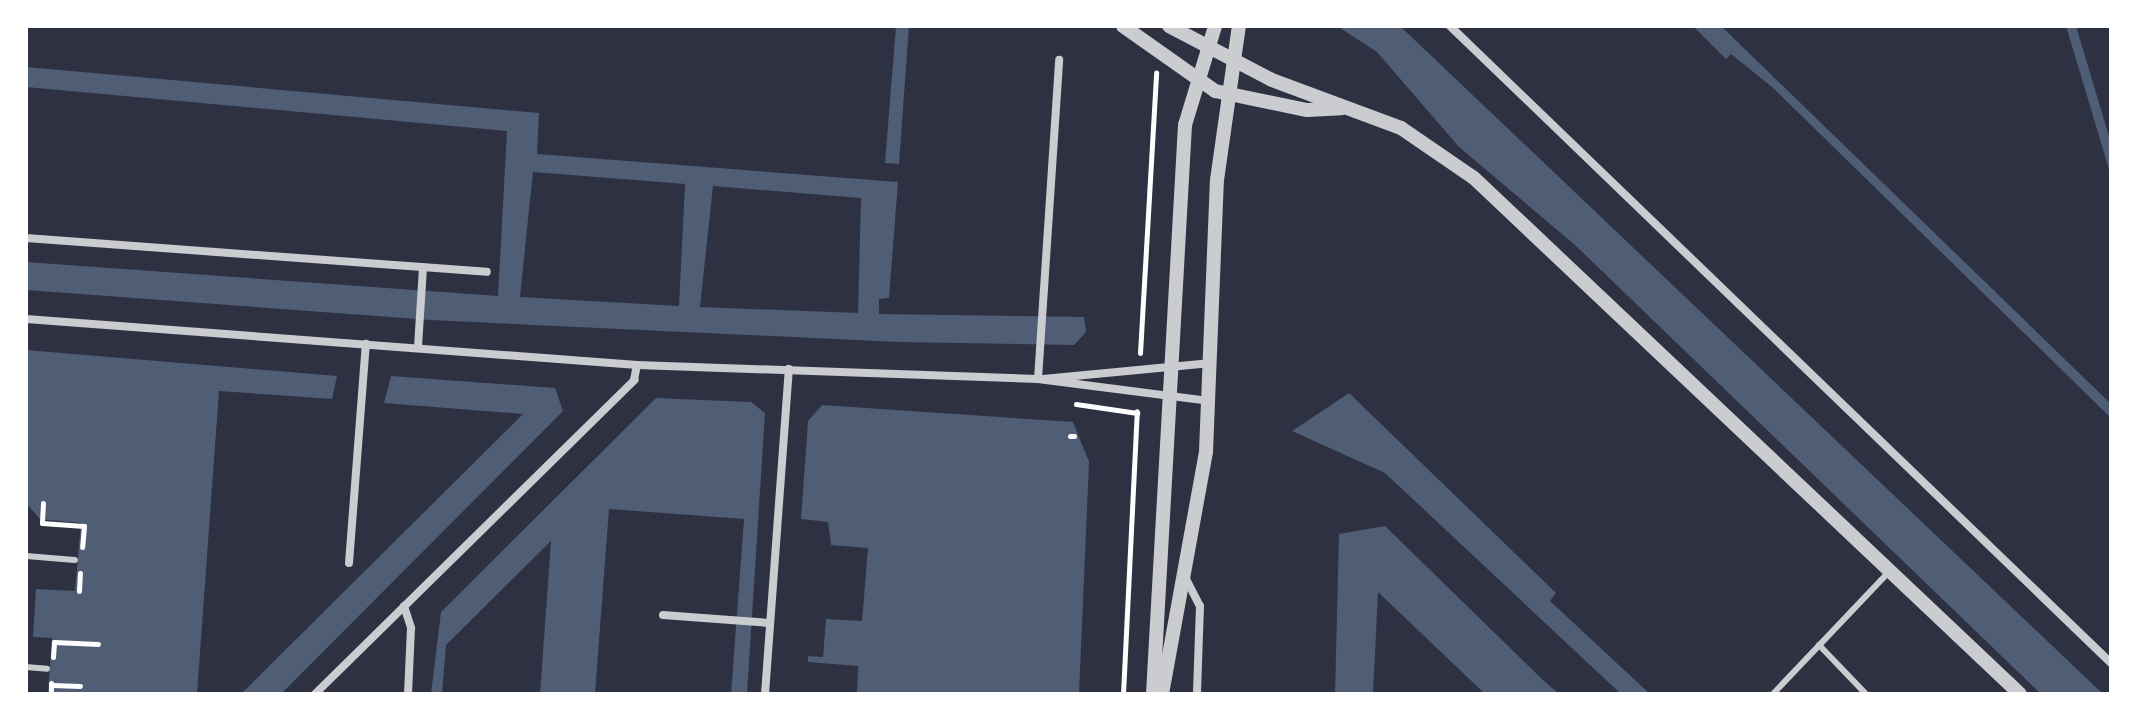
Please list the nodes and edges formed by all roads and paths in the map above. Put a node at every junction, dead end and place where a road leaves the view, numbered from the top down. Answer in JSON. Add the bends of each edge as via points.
{"nodes":[{"id":1,"x":1123,"y":26,"type":"edge"},
{"id":2,"x":1169,"y":26,"type":"edge"},
{"id":3,"x":1215,"y":26,"type":"edge"},
{"id":4,"x":1239,"y":26,"type":"edge"},
{"id":5,"x":1450,"y":26,"type":"edge"},
{"id":6,"x":1206,"y":48,"type":"junction"},
{"id":7,"x":1161,"y":58,"type":"junction"},
{"id":8,"x":1059,"y":60,"type":"dead end"},
{"id":9,"x":1234,"y":60,"type":"junction"},
{"id":10,"x":1193,"y":81,"type":"junction"},
{"id":11,"x":1227,"y":96,"type":"junction"},
{"id":12,"x":1341,"y":108,"type":"junction"},
{"id":13,"x":26,"y":238,"type":"edge"},
{"id":14,"x":423,"y":267,"type":"junction"},
{"id":15,"x":487,"y":272,"type":"dead end"},
{"id":16,"x":26,"y":319,"type":"edge"},
{"id":17,"x":366,"y":344,"type":"junction"},
{"id":18,"x":418,"y":347,"type":"junction"},
{"id":19,"x":1176,"y":361,"type":"junction"},
{"id":20,"x":1211,"y":363,"type":"junction"},
{"id":21,"x":637,"y":365,"type":"junction"},
{"id":22,"x":1139,"y":365,"type":"junction"},
{"id":23,"x":789,"y":369,"type":"junction"},
{"id":24,"x":1038,"y":379,"type":"junction"},
{"id":25,"x":1173,"y":400,"type":"junction"},
{"id":26,"x":1209,"y":401,"type":"junction"},
{"id":27,"x":1136,"y":446,"type":"dead end"},
{"id":28,"x":43,"y":503,"type":"dead end"},
{"id":29,"x":26,"y":556,"type":"edge"},
{"id":30,"x":75,"y":560,"type":"dead end"},
{"id":31,"x":349,"y":563,"type":"dead end"},
{"id":32,"x":1891,"y":570,"type":"junction"},
{"id":33,"x":1184,"y":575,"type":"junction"},
{"id":34,"x":79,"y":591,"type":"dead end"},
{"id":35,"x":404,"y":606,"type":"junction"},
{"id":36,"x":663,"y":615,"type":"dead end"},
{"id":37,"x":765,"y":623,"type":"junction"},
{"id":38,"x":98,"y":644,"type":"dead end"},
{"id":39,"x":1819,"y":645,"type":"junction"},
{"id":40,"x":2111,"y":663,"type":"edge"},
{"id":41,"x":26,"y":667,"type":"edge"},
{"id":42,"x":47,"y":669,"type":"dead end"},
{"id":43,"x":51,"y":684,"type":"junction"},
{"id":44,"x":80,"y":686,"type":"dead end"},
{"id":45,"x":51,"y":694,"type":"edge"},
{"id":46,"x":315,"y":694,"type":"edge"},
{"id":47,"x":408,"y":694,"type":"edge"},
{"id":48,"x":765,"y":694,"type":"edge"},
{"id":49,"x":1123,"y":694,"type":"edge"},
{"id":50,"x":1153,"y":694,"type":"edge"},
{"id":51,"x":1162,"y":694,"type":"edge"},
{"id":52,"x":1197,"y":694,"type":"edge"},
{"id":53,"x":1773,"y":694,"type":"edge"},
{"id":54,"x":1866,"y":694,"type":"edge"},
{"id":55,"x":2020,"y":694,"type":"edge"}],
"edges":[{"from":1,"to":7,"type":"street"},
{"from":2,"to":6,"type":"street"},
{"from":3,"to":6,"type":"street"},
{"from":4,"to":9,"type":"street"},
{"from":5,"to":40,"type":"street"},
{"from":6,"to":9,"type":"street"},
{"from":6,"to":10,"type":"street"},
{"from":7,"to":10,"type":"street"},
{"from":7,"to":22,"type":"path","via":[[1150,109]]},
{"from":8,"to":24,"type":"street"},
{"from":9,"to":11,"type":"street"},
{"from":9,"to":12,"type":"street"},
{"from":10,"to":11,"type":"street"},
{"from":10,"to":19,"type":"street"},
{"from":11,"to":12,"type":"street","via":[[1307,110]]},
{"from":11,"to":20,"type":"street"},
{"from":12,"to":32,"type":"street","via":[[1415,135],[1495,195]]},
{"from":13,"to":14,"type":"street"},
{"from":14,"to":15,"type":"street"},
{"from":14,"to":18,"type":"street"},
{"from":16,"to":17,"type":"street"},
{"from":17,"to":18,"type":"street"},
{"from":17,"to":31,"type":"street"},
{"from":18,"to":21,"type":"street"},
{"from":19,"to":20,"type":"street"},
{"from":19,"to":22,"type":"street"},
{"from":19,"to":25,"type":"street"},
{"from":20,"to":26,"type":"street"},
{"from":21,"to":23,"type":"street"},
{"from":21,"to":35,"type":"street","via":[[634,380]]},
{"from":22,"to":24,"type":"street"},
{"from":23,"to":24,"type":"street"},
{"from":23,"to":37,"type":"street"},
{"from":24,"to":25,"type":"street"},
{"from":25,"to":26,"type":"street"},
{"from":25,"to":50,"type":"street"},
{"from":26,"to":33,"type":"street"},
{"from":27,"to":49,"type":"path"},
{"from":28,"to":34,"type":"path","via":[[42,523],[84,526]]},
{"from":29,"to":30,"type":"lane"},
{"from":32,"to":39,"type":"lane"},
{"from":32,"to":55,"type":"street"},
{"from":33,"to":51,"type":"street"},
{"from":33,"to":52,"type":"street","via":[[1200,606]]},
{"from":35,"to":46,"type":"street"},
{"from":35,"to":47,"type":"street","via":[[411,628]]},
{"from":36,"to":37,"type":"street"},
{"from":37,"to":48,"type":"street"},
{"from":38,"to":43,"type":"path","via":[[54,642]]},
{"from":39,"to":53,"type":"lane"},
{"from":39,"to":54,"type":"lane"},
{"from":41,"to":42,"type":"lane"},
{"from":43,"to":44,"type":"path"},
{"from":43,"to":45,"type":"path"}]}
